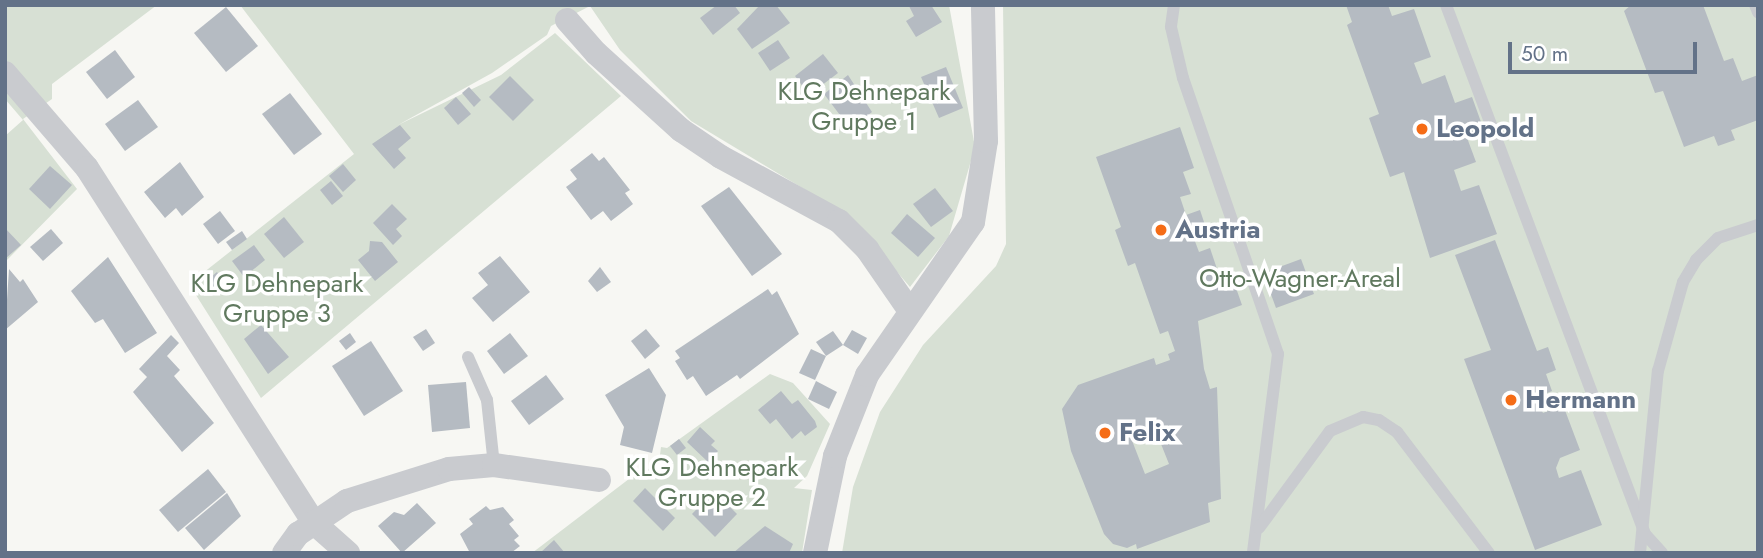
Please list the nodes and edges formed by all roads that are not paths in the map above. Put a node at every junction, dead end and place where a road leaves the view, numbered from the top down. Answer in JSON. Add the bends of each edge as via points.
{"nodes":[{"id":1,"x":983,"y":5,"type":"edge"},
{"id":2,"x":1174,"y":5,"type":"edge"},
{"id":3,"x":1446,"y":5,"type":"edge"},
{"id":4,"x":1755,"y":5,"type":"edge"},
{"id":5,"x":1758,"y":12,"type":"edge"},
{"id":6,"x":568,"y":20,"type":"dead end"},
{"id":7,"x":5,"y":74,"type":"edge"},
{"id":8,"x":1758,"y":225,"type":"edge"},
{"id":9,"x":910,"y":311,"type":"junction"},
{"id":10,"x":468,"y":357,"type":"dead end"},
{"id":11,"x":494,"y":465,"type":"junction"},
{"id":12,"x":599,"y":480,"type":"dead end"},
{"id":13,"x":313,"y":522,"type":"junction"},
{"id":14,"x":1259,"y":528,"type":"junction"},
{"id":15,"x":1645,"y":534,"type":"junction"},
{"id":16,"x":1485,"y":548,"type":"edge"},
{"id":17,"x":284,"y":553,"type":"edge"},
{"id":18,"x":348,"y":553,"type":"edge"},
{"id":19,"x":815,"y":553,"type":"edge"},
{"id":20,"x":1253,"y":553,"type":"edge"},
{"id":21,"x":1470,"y":553,"type":"edge"},
{"id":22,"x":1640,"y":553,"type":"edge"},
{"id":23,"x":1662,"y":553,"type":"edge"}],
"edges":[{"from":1,"to":9,"type":"street","via":[[986,141],[980,198],[963,241]]},
{"from":2,"to":14,"type":"lane","via":[[1171,27],[1183,78],[1278,354]]},
{"from":3,"to":15,"type":"lane"},
{"from":4,"to":5,"type":"lane"},
{"from":6,"to":9,"type":"street","via":[[596,53],[681,130],[839,221],[867,249]]},
{"from":7,"to":13,"type":"street","via":[[87,168]]},
{"from":8,"to":15,"type":"lane","via":[[1718,238],[1696,260],[1683,282],[1658,371]]},
{"from":9,"to":19,"type":"street","via":[[867,375],[847,418]]},
{"from":10,"to":11,"type":"lane","via":[[487,400]]},
{"from":11,"to":12,"type":"street"},
{"from":11,"to":13,"type":"street","via":[[450,469],[379,488]]},
{"from":13,"to":17,"type":"street"},
{"from":13,"to":18,"type":"street"},
{"from":14,"to":16,"type":"lane","via":[[1331,431],[1363,418],[1379,420],[1397,432]]},
{"from":14,"to":20,"type":"lane"},
{"from":15,"to":22,"type":"lane"},
{"from":15,"to":23,"type":"lane"},
{"from":16,"to":21,"type":"lane"}]}
